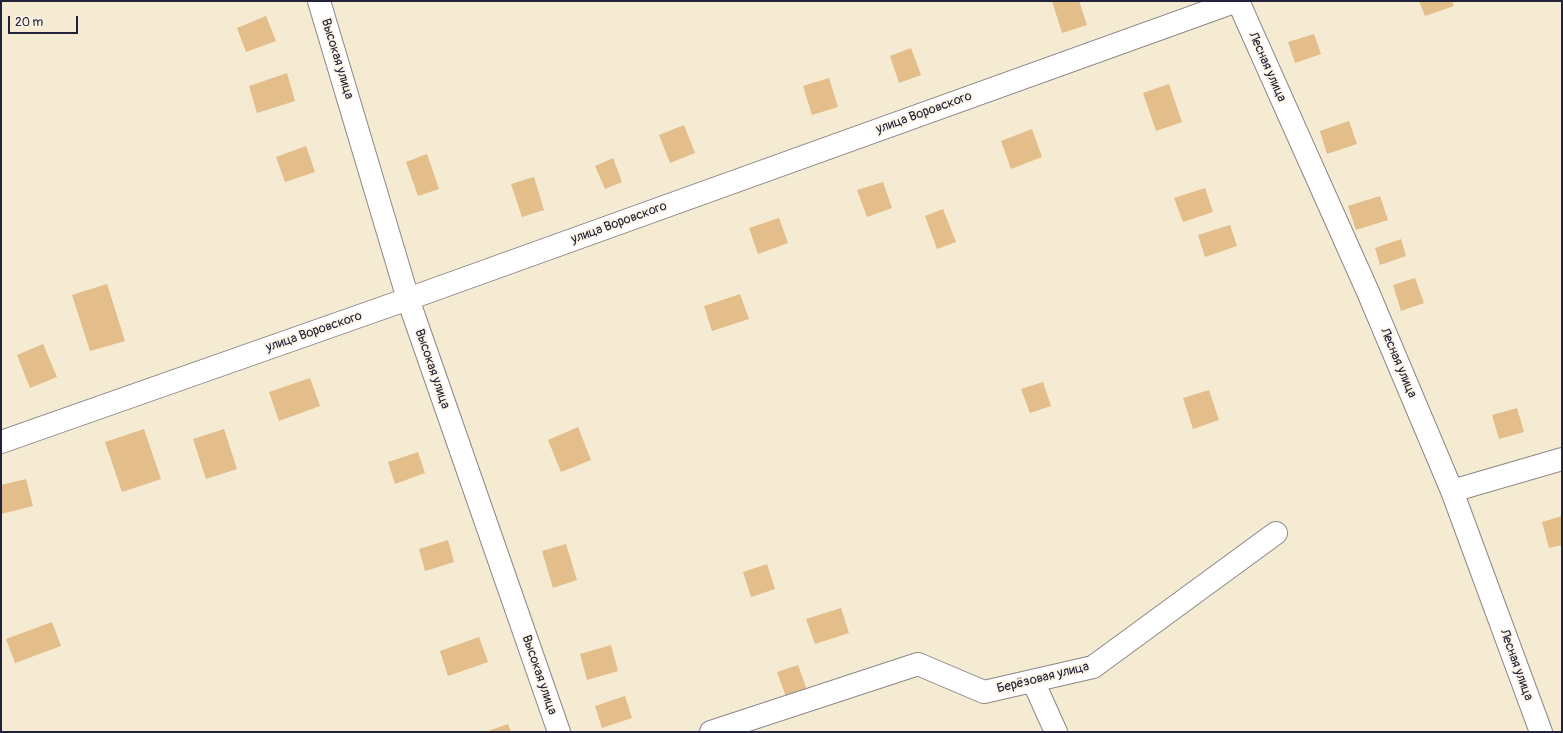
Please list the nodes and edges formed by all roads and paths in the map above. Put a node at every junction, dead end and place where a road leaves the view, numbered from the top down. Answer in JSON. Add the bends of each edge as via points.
{"nodes":[{"id":1,"x":320,"y":1,"type":"edge"},
{"id":2,"x":1237,"y":1,"type":"edge"},
{"id":3,"x":408,"y":299,"type":"junction"},
{"id":4,"x":1,"y":442,"type":"edge"},
{"id":5,"x":1562,"y":459,"type":"edge"},
{"id":6,"x":1452,"y":491,"type":"junction"},
{"id":7,"x":1276,"y":533,"type":"dead end"},
{"id":8,"x":1033,"y":681,"type":"junction"},
{"id":9,"x":559,"y":732,"type":"edge"},
{"id":10,"x":711,"y":732,"type":"edge"},
{"id":11,"x":1056,"y":732,"type":"edge"},
{"id":12,"x":1541,"y":732,"type":"edge"}],
"edges":[{"from":1,"to":3,"type":"street","name":"Высокая улица"},
{"from":2,"to":3,"type":"street","name":"улица Воровского"},
{"from":2,"to":6,"type":"street","name":"Лесная улица","via":[[1368,292]]},
{"from":3,"to":4,"type":"street","name":"улица Воровского"},
{"from":3,"to":9,"type":"street","name":"Высокая улица"},
{"from":5,"to":6,"type":"street"},
{"from":6,"to":12,"type":"street","name":"Лесная улица"},
{"from":7,"to":8,"type":"street","name":"Берёзовая улица","via":[[1093,667]]},
{"from":8,"to":10,"type":"street","name":"Берёзовая улица","via":[[984,692],[918,664]]},
{"from":8,"to":11,"type":"street"}]}
